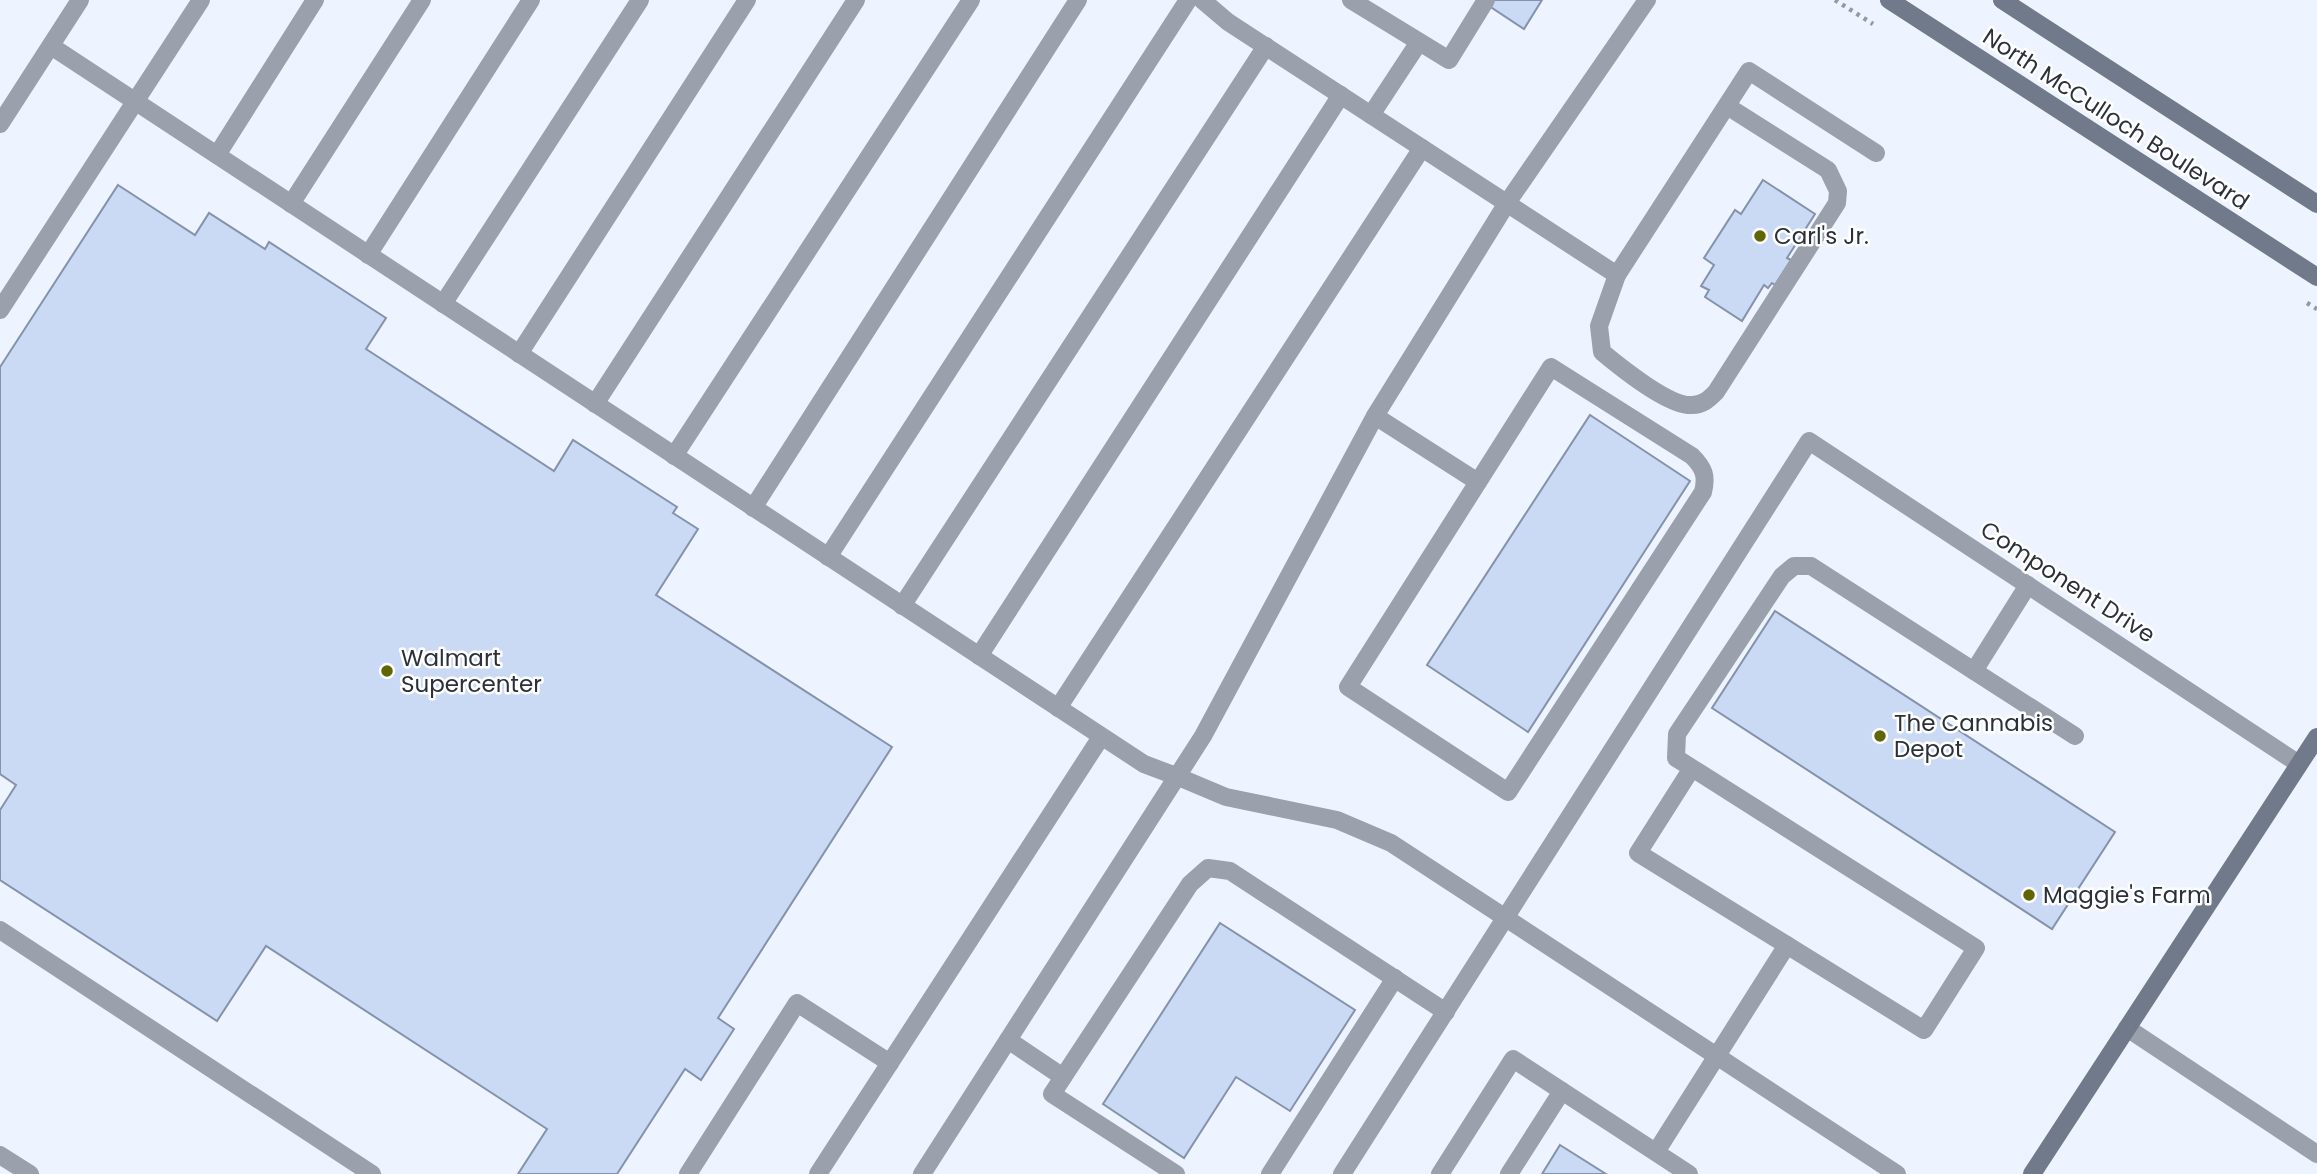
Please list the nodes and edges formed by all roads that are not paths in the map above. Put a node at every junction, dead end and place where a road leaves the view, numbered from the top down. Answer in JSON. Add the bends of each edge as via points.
{"nodes":[{"id":1,"x":80,"y":0,"type":"edge"},
{"id":2,"x":201,"y":0,"type":"edge"},
{"id":3,"x":315,"y":0,"type":"edge"},
{"id":4,"x":422,"y":0,"type":"edge"},
{"id":5,"x":531,"y":0,"type":"edge"},
{"id":6,"x":640,"y":0,"type":"edge"},
{"id":7,"x":747,"y":0,"type":"edge"},
{"id":8,"x":856,"y":0,"type":"edge"},
{"id":9,"x":971,"y":0,"type":"edge"},
{"id":10,"x":1078,"y":0,"type":"edge"},
{"id":11,"x":1188,"y":0,"type":"edge"},
{"id":12,"x":1351,"y":0,"type":"edge"},
{"id":13,"x":1486,"y":0,"type":"edge"},
{"id":14,"x":1647,"y":0,"type":"edge"},
{"id":15,"x":1889,"y":0,"type":"edge"},
{"id":16,"x":2002,"y":0,"type":"edge"},
{"id":17,"x":1207,"y":1,"type":"edge"},
{"id":18,"x":1419,"y":42,"type":"junction"},
{"id":19,"x":51,"y":46,"type":"junction"},
{"id":20,"x":1266,"y":46,"type":"junction"},
{"id":21,"x":1341,"y":95,"type":"junction"},
{"id":22,"x":136,"y":102,"type":"junction"},
{"id":23,"x":1727,"y":106,"type":"junction"},
{"id":24,"x":1371,"y":115,"type":"junction"},
{"id":25,"x":0,"y":124,"type":"edge"},
{"id":26,"x":1422,"y":148,"type":"junction"},
{"id":27,"x":1876,"y":153,"type":"dead end"},
{"id":28,"x":217,"y":155,"type":"junction"},
{"id":29,"x":1507,"y":203,"type":"junction"},
{"id":30,"x":291,"y":204,"type":"junction"},
{"id":31,"x":2317,"y":204,"type":"edge"},
{"id":32,"x":369,"y":255,"type":"junction"},
{"id":33,"x":1617,"y":275,"type":"junction"},
{"id":34,"x":2317,"y":277,"type":"edge"},
{"id":35,"x":443,"y":304,"type":"junction"},
{"id":36,"x":0,"y":310,"type":"edge"},
{"id":37,"x":519,"y":354,"type":"junction"},
{"id":38,"x":595,"y":404,"type":"junction"},
{"id":39,"x":1375,"y":416,"type":"junction"},
{"id":40,"x":674,"y":456,"type":"junction"},
{"id":41,"x":1478,"y":482,"type":"junction"},
{"id":42,"x":753,"y":508,"type":"junction"},
{"id":43,"x":828,"y":557,"type":"junction"},
{"id":44,"x":2028,"y":585,"type":"junction"},
{"id":45,"x":902,"y":606,"type":"junction"},
{"id":46,"x":979,"y":656,"type":"junction"},
{"id":47,"x":1974,"y":671,"type":"junction"},
{"id":48,"x":1058,"y":708,"type":"junction"},
{"id":49,"x":2076,"y":736,"type":"dead end"},
{"id":50,"x":1101,"y":737,"type":"junction"},
{"id":51,"x":2317,"y":737,"type":"edge"},
{"id":52,"x":2300,"y":764,"type":"junction"},
{"id":53,"x":1692,"y":768,"type":"junction"},
{"id":54,"x":1176,"y":776,"type":"junction"},
{"id":55,"x":1507,"y":918,"type":"junction"},
{"id":56,"x":0,"y":930,"type":"edge"},
{"id":57,"x":1787,"y":945,"type":"junction"},
{"id":58,"x":1395,"y":978,"type":"junction"},
{"id":59,"x":1446,"y":1012,"type":"junction"},
{"id":60,"x":2127,"y":1028,"type":"junction"},
{"id":61,"x":1008,"y":1040,"type":"junction"},
{"id":62,"x":1717,"y":1056,"type":"junction"},
{"id":63,"x":890,"y":1063,"type":"junction"},
{"id":64,"x":1063,"y":1077,"type":"junction"},
{"id":65,"x":1562,"y":1091,"type":"junction"},
{"id":66,"x":1656,"y":1153,"type":"junction"},
{"id":67,"x":2317,"y":1154,"type":"edge"},
{"id":68,"x":0,"y":1155,"type":"edge"},
{"id":69,"x":30,"y":1174,"type":"edge"},
{"id":70,"x":372,"y":1174,"type":"edge"},
{"id":71,"x":688,"y":1174,"type":"edge"},
{"id":72,"x":818,"y":1174,"type":"edge"},
{"id":73,"x":922,"y":1174,"type":"edge"},
{"id":74,"x":1176,"y":1174,"type":"edge"},
{"id":75,"x":1270,"y":1174,"type":"edge"},
{"id":76,"x":1342,"y":1174,"type":"edge"},
{"id":77,"x":1440,"y":1174,"type":"edge"},
{"id":78,"x":1509,"y":1174,"type":"edge"},
{"id":79,"x":1689,"y":1174,"type":"edge"},
{"id":80,"x":1897,"y":1174,"type":"edge"},
{"id":81,"x":2032,"y":1174,"type":"edge"}],
"edges":[{"from":1,"to":19,"type":"street"},
{"from":2,"to":22,"type":"street"},
{"from":3,"to":28,"type":"street"},
{"from":4,"to":30,"type":"street"},
{"from":5,"to":32,"type":"street"},
{"from":6,"to":35,"type":"street"},
{"from":7,"to":37,"type":"street"},
{"from":8,"to":38,"type":"street"},
{"from":9,"to":40,"type":"street"},
{"from":10,"to":42,"type":"street"},
{"from":11,"to":43,"type":"street"},
{"from":12,"to":18,"type":"street"},
{"from":13,"to":18,"type":"street","via":[[1449,60]]},
{"from":14,"to":29,"type":"street"},
{"from":15,"to":34,"type":"street","name":"North McCulloch Boulevard"},
{"from":16,"to":31,"type":"street","name":"North McCulloch Boulevard"},
{"from":17,"to":20,"type":"street"},
{"from":18,"to":24,"type":"street"},
{"from":19,"to":22,"type":"street"},
{"from":19,"to":25,"type":"street"},
{"from":20,"to":21,"type":"street"},
{"from":20,"to":45,"type":"street"},
{"from":21,"to":24,"type":"street"},
{"from":21,"to":46,"type":"street"},
{"from":22,"to":28,"type":"street"},
{"from":22,"to":36,"type":"street"},
{"from":23,"to":27,"type":"street","via":[[1749,71]]},
{"from":23,"to":33,"type":"street"},
{"from":23,"to":33,"type":"street","via":[[1828,170],[1838,191],[1830,215],[1707,401],[1695,405],[1672,401],[1602,352],[1599,326]]},
{"from":24,"to":26,"type":"street"},
{"from":26,"to":29,"type":"street"},
{"from":26,"to":48,"type":"street"},
{"from":28,"to":30,"type":"street"},
{"from":29,"to":33,"type":"street"},
{"from":29,"to":39,"type":"street"},
{"from":30,"to":32,"type":"street"},
{"from":32,"to":35,"type":"street"},
{"from":35,"to":37,"type":"street"},
{"from":37,"to":38,"type":"street"},
{"from":38,"to":40,"type":"street"},
{"from":39,"to":41,"type":"street"},
{"from":39,"to":54,"type":"street","via":[[1203,736]]},
{"from":40,"to":42,"type":"street"},
{"from":41,"to":41,"type":"street","via":[[1551,367],[1692,456],[1703,467],[1706,479],[1703,492],[1508,792],[1348,687]]},
{"from":42,"to":43,"type":"street"},
{"from":43,"to":45,"type":"street"},
{"from":44,"to":47,"type":"street"},
{"from":44,"to":52,"type":"street","name":"Component Drive"},
{"from":44,"to":55,"type":"street","name":"Component Drive","via":[[1809,441]]},
{"from":45,"to":46,"type":"street"},
{"from":46,"to":48,"type":"street"},
{"from":47,"to":49,"type":"street"},
{"from":47,"to":53,"type":"street","via":[[1811,566],[1794,566],[1782,576],[1677,734],[1676,758]]},
{"from":48,"to":50,"type":"street"},
{"from":50,"to":54,"type":"street","via":[[1144,764]]},
{"from":50,"to":63,"type":"street"},
{"from":51,"to":52,"type":"street"},
{"from":52,"to":60,"type":"street"},
{"from":53,"to":57,"type":"street","via":[[1638,853]]},
{"from":53,"to":57,"type":"street","via":[[1976,948],[1924,1030]]},
{"from":54,"to":55,"type":"street","via":[[1226,797],[1337,820],[1380,838]]},
{"from":54,"to":61,"type":"street"},
{"from":55,"to":59,"type":"street"},
{"from":55,"to":62,"type":"street"},
{"from":56,"to":70,"type":"street"},
{"from":57,"to":62,"type":"street"},
{"from":58,"to":59,"type":"street"},
{"from":58,"to":64,"type":"street","via":[[1230,871],[1208,868],[1190,884]]},
{"from":58,"to":75,"type":"street"},
{"from":59,"to":76,"type":"street"},
{"from":60,"to":67,"type":"street"},
{"from":60,"to":81,"type":"street"},
{"from":61,"to":64,"type":"street"},
{"from":61,"to":73,"type":"street"},
{"from":62,"to":66,"type":"street"},
{"from":62,"to":80,"type":"street"},
{"from":63,"to":71,"type":"street","via":[[797,1003]]},
{"from":63,"to":72,"type":"street"},
{"from":64,"to":74,"type":"street","via":[[1052,1094]]},
{"from":65,"to":66,"type":"street"},
{"from":65,"to":77,"type":"street","via":[[1513,1059]]},
{"from":65,"to":78,"type":"street"},
{"from":66,"to":79,"type":"street"},
{"from":68,"to":69,"type":"street"}]}
